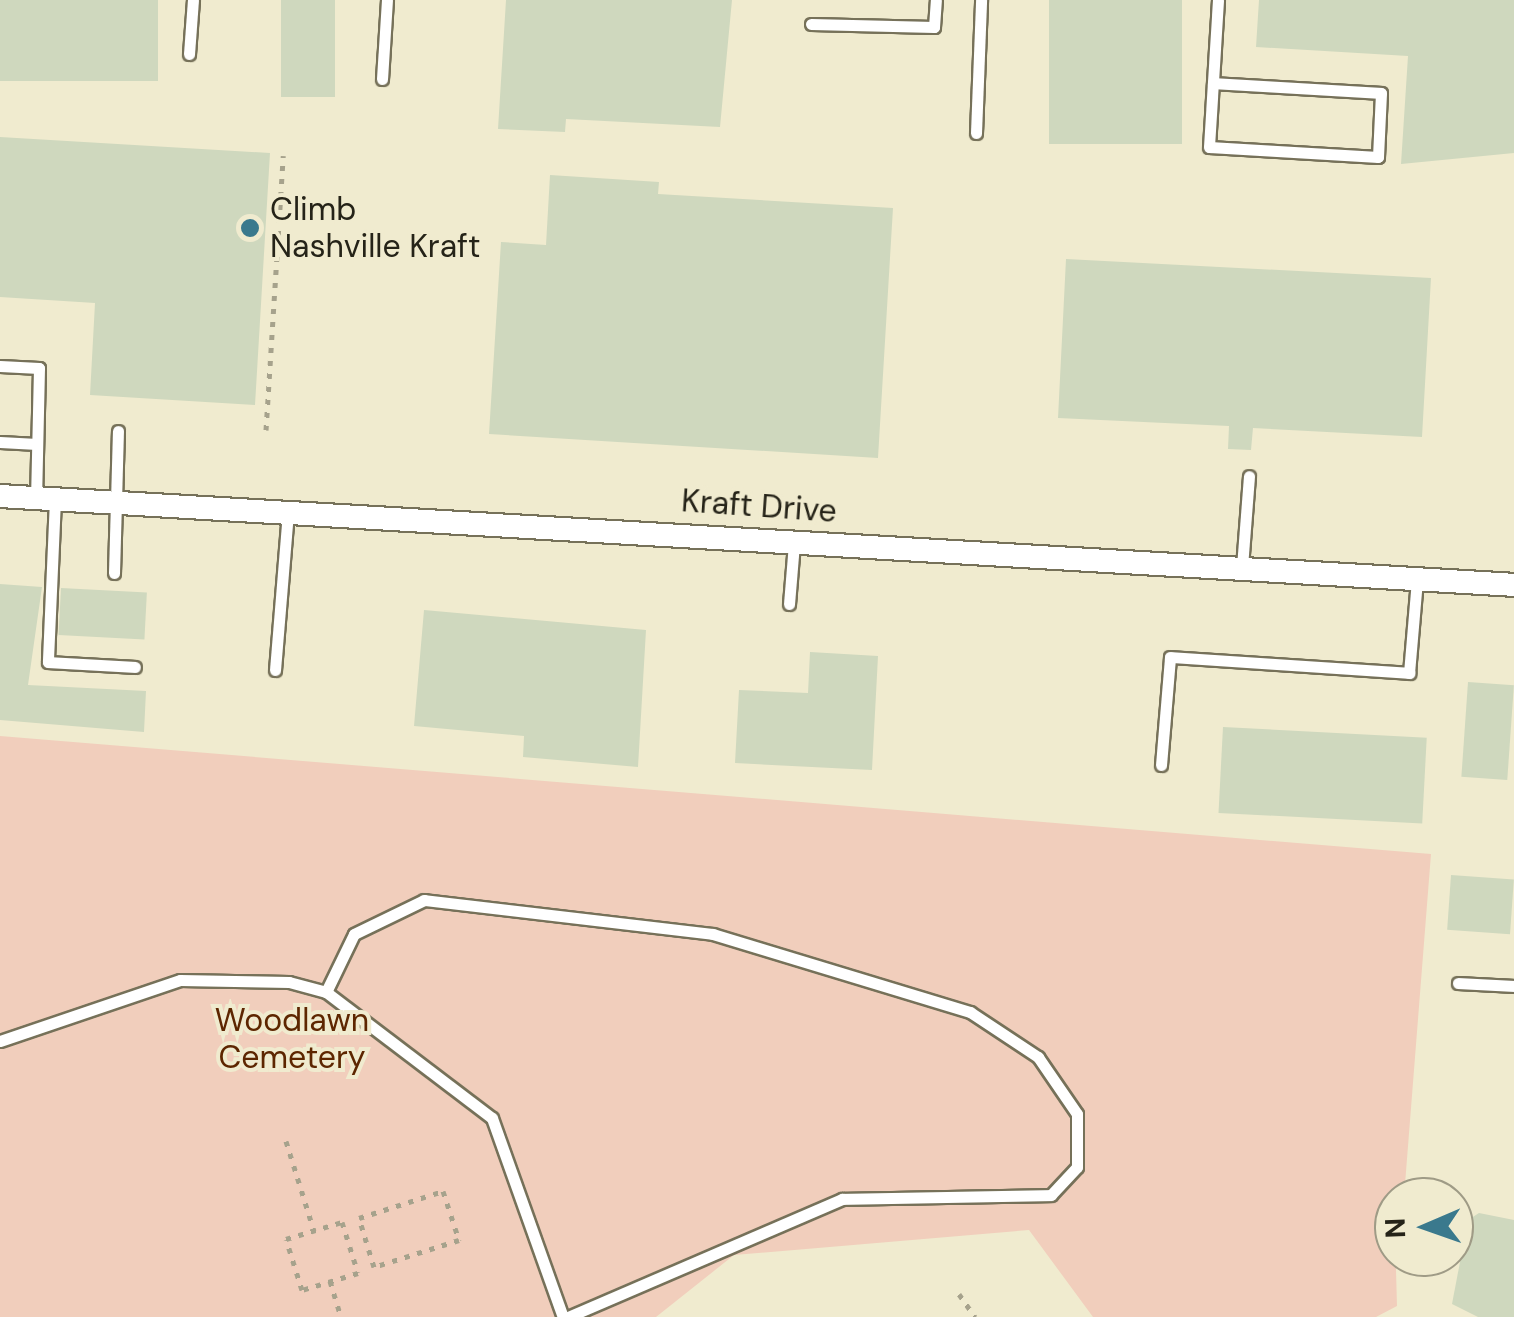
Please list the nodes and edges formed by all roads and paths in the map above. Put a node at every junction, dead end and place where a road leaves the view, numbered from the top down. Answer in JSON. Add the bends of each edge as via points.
{"nodes":[{"id":1,"x":193,"y":0,"type":"edge"},
{"id":2,"x":388,"y":0,"type":"edge"},
{"id":3,"x":936,"y":0,"type":"edge"},
{"id":4,"x":981,"y":0,"type":"edge"},
{"id":5,"x":1218,"y":0,"type":"edge"},
{"id":6,"x":811,"y":24,"type":"dead end"},
{"id":7,"x":189,"y":54,"type":"dead end"},
{"id":8,"x":382,"y":78,"type":"dead end"},
{"id":9,"x":1213,"y":83,"type":"junction"},
{"id":10,"x":976,"y":133,"type":"dead end"},
{"id":11,"x":283,"y":156,"type":"dead end"},
{"id":12,"x":280,"y":200,"type":"junction"},
{"id":13,"x":318,"y":202,"type":"dead end"},
{"id":14,"x":0,"y":366,"type":"edge"},
{"id":15,"x":266,"y":430,"type":"dead end"},
{"id":16,"x":118,"y":431,"type":"dead end"},
{"id":17,"x":0,"y":442,"type":"edge"},
{"id":18,"x":38,"y":444,"type":"junction"},
{"id":19,"x":1248,"y":476,"type":"dead end"},
{"id":20,"x":0,"y":496,"type":"edge"},
{"id":21,"x":46,"y":498,"type":"junction"},
{"id":22,"x":116,"y":503,"type":"junction"},
{"id":23,"x":288,"y":512,"type":"junction"},
{"id":24,"x":794,"y":540,"type":"junction"},
{"id":25,"x":1242,"y":567,"type":"junction"},
{"id":26,"x":114,"y":572,"type":"dead end"},
{"id":27,"x":1417,"y":578,"type":"junction"},
{"id":28,"x":1514,"y":585,"type":"edge"},
{"id":29,"x":790,"y":604,"type":"dead end"},
{"id":30,"x":136,"y":668,"type":"dead end"},
{"id":31,"x":275,"y":670,"type":"dead end"},
{"id":32,"x":1161,"y":766,"type":"dead end"},
{"id":33,"x":1458,"y":983,"type":"dead end"},
{"id":34,"x":1514,"y":986,"type":"edge"},
{"id":35,"x":326,"y":992,"type":"junction"},
{"id":36,"x":0,"y":1042,"type":"edge"},
{"id":37,"x":286,"y":1141,"type":"dead end"},
{"id":38,"x":314,"y":1230,"type":"junction"},
{"id":39,"x":366,"y":1242,"type":"junction"},
{"id":40,"x":350,"y":1247,"type":"junction"},
{"id":41,"x":330,"y":1282,"type":"junction"},
{"id":42,"x":960,"y":1294,"type":"dead end"},
{"id":43,"x":341,"y":1317,"type":"edge"},
{"id":44,"x":566,"y":1317,"type":"edge"},
{"id":45,"x":975,"y":1317,"type":"edge"}],
"edges":[{"from":1,"to":7,"type":"lane"},
{"from":2,"to":8,"type":"lane"},
{"from":3,"to":6,"type":"lane","via":[[934,27]]},
{"from":4,"to":10,"type":"lane"},
{"from":5,"to":9,"type":"lane"},
{"from":9,"to":9,"type":"lane","via":[[1209,147],[1378,156],[1381,94]]},
{"from":11,"to":12,"type":"path"},
{"from":12,"to":13,"type":"path"},
{"from":12,"to":15,"type":"path"},
{"from":14,"to":18,"type":"lane","via":[[39,368]]},
{"from":16,"to":22,"type":"lane"},
{"from":17,"to":18,"type":"lane"},
{"from":18,"to":21,"type":"lane"},
{"from":19,"to":25,"type":"lane"},
{"from":20,"to":21,"type":"street","name":"Kraft Drive"},
{"from":21,"to":22,"type":"street","name":"Kraft Drive"},
{"from":21,"to":30,"type":"lane","via":[[48,662]]},
{"from":22,"to":23,"type":"street","name":"Kraft Drive"},
{"from":22,"to":26,"type":"lane"},
{"from":23,"to":24,"type":"street","name":"Kraft Drive"},
{"from":23,"to":31,"type":"lane"},
{"from":24,"to":25,"type":"street","name":"Kraft Drive"},
{"from":24,"to":29,"type":"lane"},
{"from":25,"to":27,"type":"street","name":"Kraft Drive"},
{"from":27,"to":28,"type":"street","name":"Kraft Drive"},
{"from":27,"to":32,"type":"lane","via":[[1410,673],[1170,657]]},
{"from":33,"to":34,"type":"lane"},
{"from":35,"to":36,"type":"lane","via":[[290,982],[180,980]]},
{"from":35,"to":44,"type":"lane","via":[[492,1118]]},
{"from":35,"to":44,"type":"lane","via":[[354,934],[424,900],[713,934],[970,1012],[1038,1057],[1078,1114],[1077,1168],[1052,1195],[827,1202]]},
{"from":37,"to":38,"type":"path"},
{"from":38,"to":40,"type":"path","via":[[342,1222]]},
{"from":38,"to":41,"type":"path","via":[[286,1239],[302,1290]]},
{"from":39,"to":39,"type":"path","via":[[374,1267],[458,1240],[443,1191],[359,1218]]},
{"from":39,"to":40,"type":"path"},
{"from":40,"to":41,"type":"path","via":[[358,1273]]},
{"from":41,"to":43,"type":"path"},
{"from":42,"to":45,"type":"path"}]}
